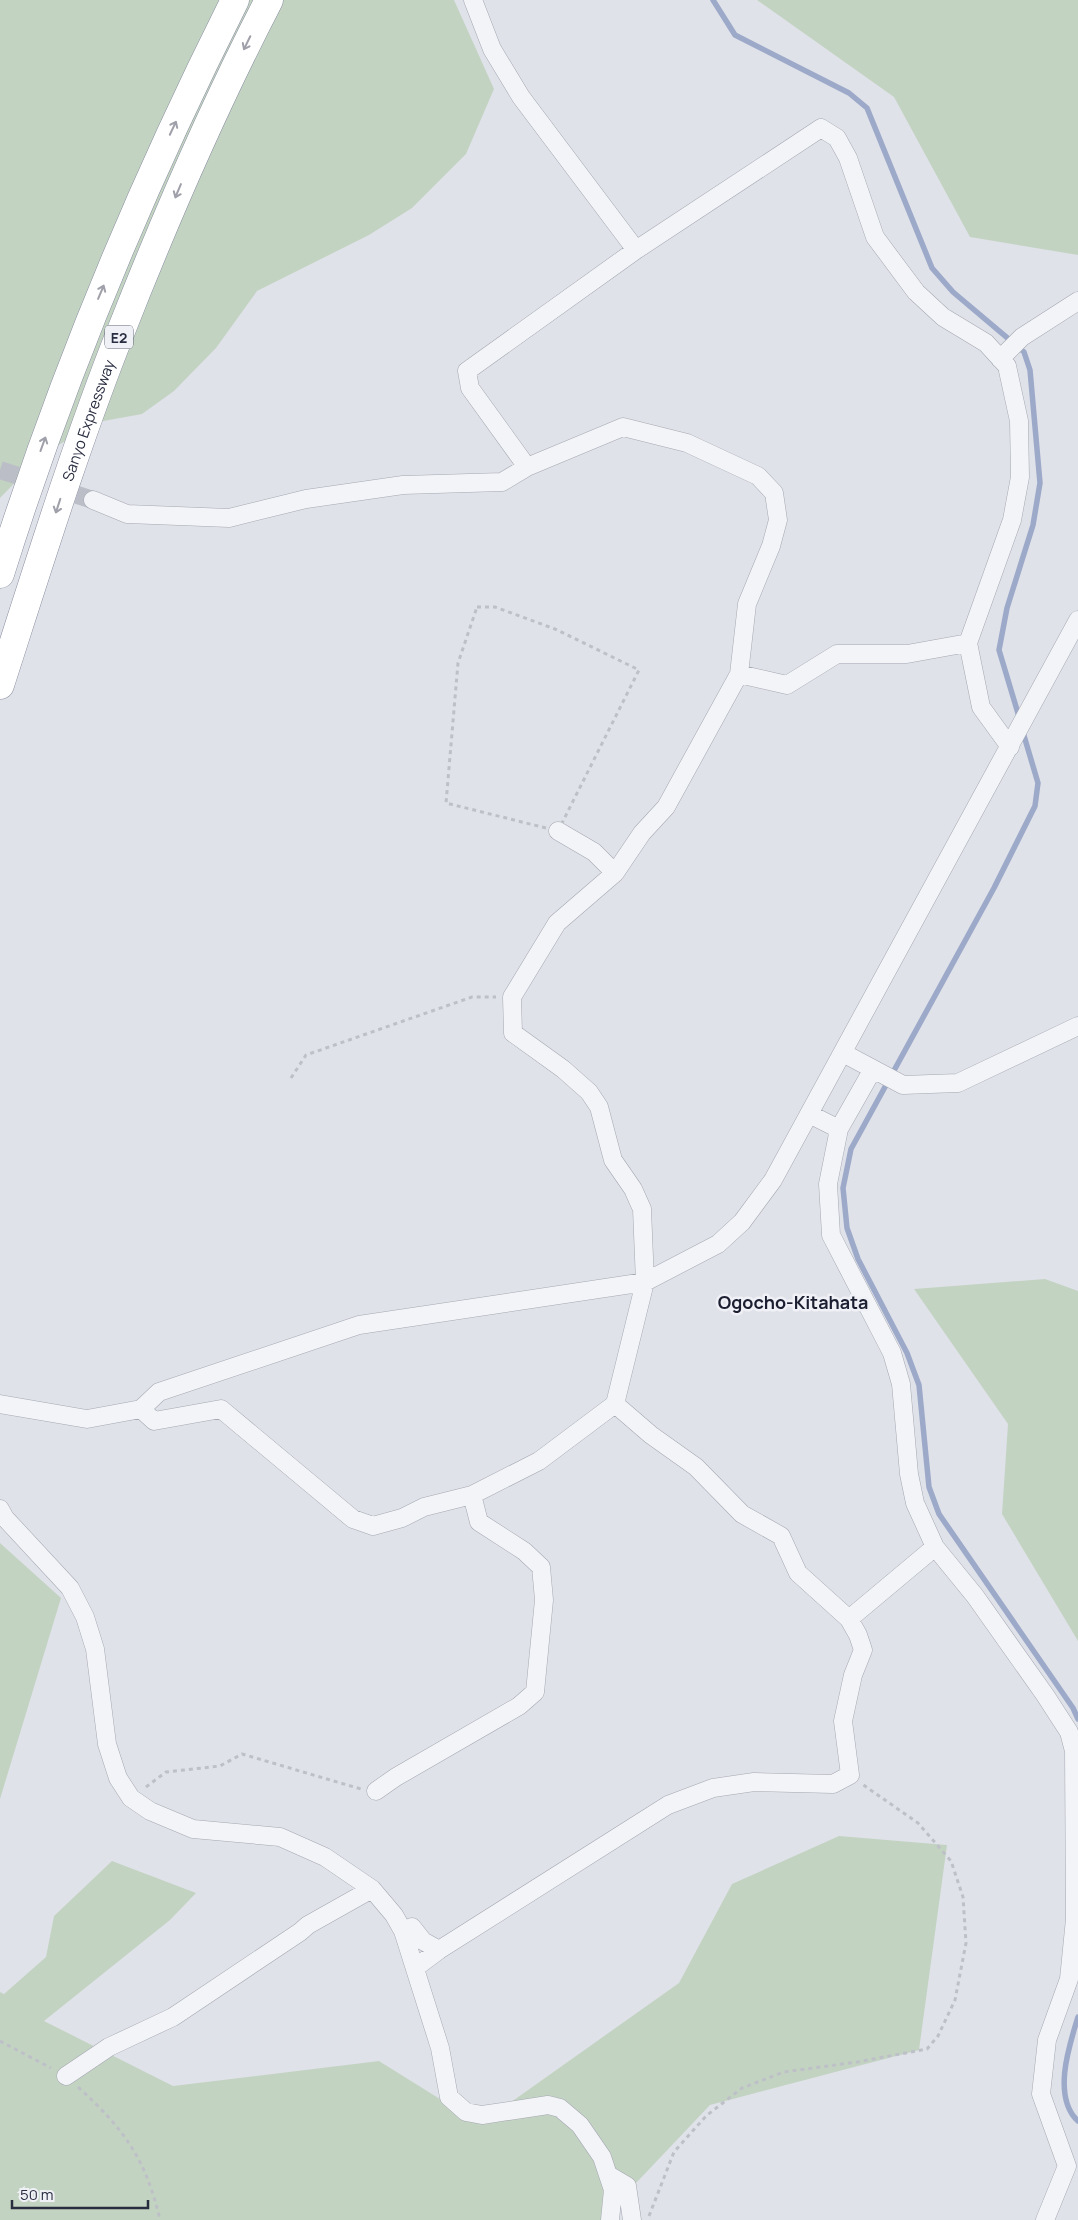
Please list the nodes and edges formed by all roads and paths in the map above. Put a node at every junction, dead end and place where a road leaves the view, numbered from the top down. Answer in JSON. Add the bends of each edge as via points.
{"nodes":[{"id":1,"x":235,"y":0,"type":"edge"},
{"id":2,"x":269,"y":0,"type":"edge"},
{"id":3,"x":473,"y":0,"type":"edge"},
{"id":4,"x":636,"y":250,"type":"junction"},
{"id":5,"x":1078,"y":301,"type":"edge"},
{"id":6,"x":1000,"y":359,"type":"junction"},
{"id":7,"x":527,"y":468,"type":"junction"},
{"id":8,"x":93,"y":500,"type":"tunnel mouth"},
{"id":9,"x":0,"y":574,"type":"edge"},
{"id":10,"x":1078,"y":620,"type":"edge"},
{"id":11,"x":968,"y":643,"type":"junction"},
{"id":12,"x":739,"y":674,"type":"junction"},
{"id":13,"x":0,"y":686,"type":"edge"},
{"id":14,"x":1010,"y":748,"type":"junction"},
{"id":15,"x":558,"y":831,"type":"junction"},
{"id":16,"x":614,"y":873,"type":"junction"},
{"id":17,"x":512,"y":997,"type":"junction"},
{"id":18,"x":1078,"y":1026,"type":"edge"},
{"id":19,"x":843,"y":1053,"type":"junction"},
{"id":20,"x":873,"y":1069,"type":"junction"},
{"id":21,"x":291,"y":1078,"type":"dead end"},
{"id":22,"x":809,"y":1114,"type":"junction"},
{"id":23,"x":839,"y":1130,"type":"junction"},
{"id":24,"x":645,"y":1282,"type":"junction"},
{"id":25,"x":0,"y":1404,"type":"edge"},
{"id":26,"x":615,"y":1404,"type":"junction"},
{"id":27,"x":141,"y":1409,"type":"junction"},
{"id":28,"x":472,"y":1495,"type":"junction"},
{"id":29,"x":0,"y":1509,"type":"edge"},
{"id":30,"x":934,"y":1547,"type":"junction"},
{"id":31,"x":849,"y":1619,"type":"junction"},
{"id":32,"x":850,"y":1775,"type":"junction"},
{"id":33,"x":376,"y":1791,"type":"joint"},
{"id":34,"x":131,"y":1798,"type":"junction"},
{"id":35,"x":372,"y":1889,"type":"junction"},
{"id":36,"x":403,"y":1931,"type":"junction"},
{"id":37,"x":438,"y":1950,"type":"junction"},
{"id":38,"x":415,"y":1968,"type":"junction"},
{"id":39,"x":0,"y":2041,"type":"edge"},
{"id":40,"x":66,"y":2076,"type":"junction"},
{"id":41,"x":610,"y":2176,"type":"junction"},
{"id":42,"x":160,"y":2220,"type":"edge"},
{"id":43,"x":610,"y":2220,"type":"edge"},
{"id":44,"x":632,"y":2220,"type":"edge"},
{"id":45,"x":648,"y":2220,"type":"edge"},
{"id":46,"x":1045,"y":2220,"type":"edge"}],
"edges":[{"from":9,"to":1,"type":"highway","number":"E2","one_way":true,"via":[[26,491],[88,323],[151,175]]},
{"from":2,"to":13,"type":"highway","name":"Sanyo Expressway","number":"E2","one_way":true,"via":[[180,186],[120,332],[59,502]]},
{"from":3,"to":4,"type":"street","via":[[492,50],[521,97]]},
{"from":4,"to":6,"type":"street","via":[[821,128],[836,138],[848,158],[875,237],[916,292],[943,317],[986,343]]},
{"from":4,"to":7,"type":"street","via":[[467,371],[470,388]]},
{"from":5,"to":6,"type":"street","via":[[1022,337]]},
{"from":6,"to":11,"type":"street","via":[[1007,366],[1019,421],[1020,477],[1012,520]]},
{"from":7,"to":8,"type":"street","via":[[502,482],[403,485],[306,499],[229,518],[127,514]]},
{"from":7,"to":12,"type":"street","via":[[623,428],[688,443],[758,476],[774,493],[778,520],[747,604]]},
{"from":10,"to":14,"type":"street"},
{"from":11,"to":12,"type":"street","via":[[907,654],[837,654],[787,685]]},
{"from":11,"to":14,"type":"street","via":[[980,707]]},
{"from":12,"to":16,"type":"street","via":[[666,807],[642,833]]},
{"from":14,"to":19,"type":"street"},
{"from":15,"to":15,"type":"path","via":[[446,802],[458,663],[477,607],[495,607],[555,629],[639,670]]},
{"from":15,"to":16,"type":"street","via":[[594,852]]},
{"from":16,"to":17,"type":"street","via":[[557,923]]},
{"from":17,"to":21,"type":"path","via":[[472,997],[306,1055]]},
{"from":17,"to":24,"type":"street","via":[[513,1033],[563,1069],[589,1092],[599,1107],[613,1160],[642,1209]]},
{"from":18,"to":20,"type":"street","via":[[958,1083],[903,1085]]},
{"from":19,"to":20,"type":"street"},
{"from":19,"to":22,"type":"street"},
{"from":20,"to":23,"type":"street"},
{"from":22,"to":23,"type":"street"},
{"from":22,"to":24,"type":"street","via":[[773,1180],[742,1222],[718,1244]]},
{"from":23,"to":30,"type":"street","via":[[828,1184],[831,1235],[892,1353],[904,1403],[909,1474],[915,1503]]},
{"from":24,"to":26,"type":"street"},
{"from":24,"to":27,"type":"street","via":[[360,1325],[160,1392]]},
{"from":25,"to":27,"type":"street","via":[[87,1418]]},
{"from":26,"to":28,"type":"street","via":[[539,1461]]},
{"from":26,"to":31,"type":"street","via":[[650,1435],[696,1467],[742,1514],[781,1536],[798,1572]]},
{"from":27,"to":28,"type":"street","via":[[154,1421],[221,1409],[352,1519],[373,1526],[402,1518],[424,1507]]},
{"from":28,"to":33,"type":"street","via":[[479,1522],[524,1551],[541,1567],[544,1600],[535,1692],[519,1706]]},
{"from":29,"to":34,"type":"street","via":[[70,1588],[85,1616],[95,1649],[107,1744],[118,1778]]},
{"from":30,"to":31,"type":"street"},
{"from":30,"to":46,"type":"street","via":[[975,1596],[1045,1695],[1069,1732],[1074,1751],[1075,1919],[1070,1979],[1047,2040],[1041,2094],[1067,2166]]},
{"from":31,"to":32,"type":"street","via":[[862,1650],[843,1721]]},
{"from":32,"to":37,"type":"street","via":[[833,1784],[754,1782],[713,1788],[668,1805]]},
{"from":32,"to":45,"type":"path","via":[[918,1822],[951,1861],[963,1897],[966,1943],[955,2000],[938,2036],[927,2049],[784,2072],[742,2088],[706,2116],[674,2152]]},
{"from":33,"to":34,"type":"path","via":[[242,1754],[220,1766],[166,1772]]},
{"from":34,"to":35,"type":"street","via":[[150,1811],[193,1830],[280,1838],[326,1858]]},
{"from":35,"to":36,"type":"street"},
{"from":35,"to":40,"type":"street","via":[[308,1924],[174,2016],[109,2048]]},
{"from":36,"to":37,"type":"street","via":[[412,1927],[423,1941]]},
{"from":36,"to":38,"type":"street"},
{"from":37,"to":38,"type":"street"},
{"from":38,"to":41,"type":"street","via":[[440,2048],[449,2097],[466,2112],[482,2115],[548,2106],[560,2108],[580,2125],[602,2157]]},
{"from":39,"to":40,"type":"path"},
{"from":40,"to":42,"type":"path","via":[[104,2112],[132,2146],[153,2190]]},
{"from":41,"to":43,"type":"street","via":[[613,2190]]},
{"from":41,"to":44,"type":"street","via":[[627,2186]]}]}
